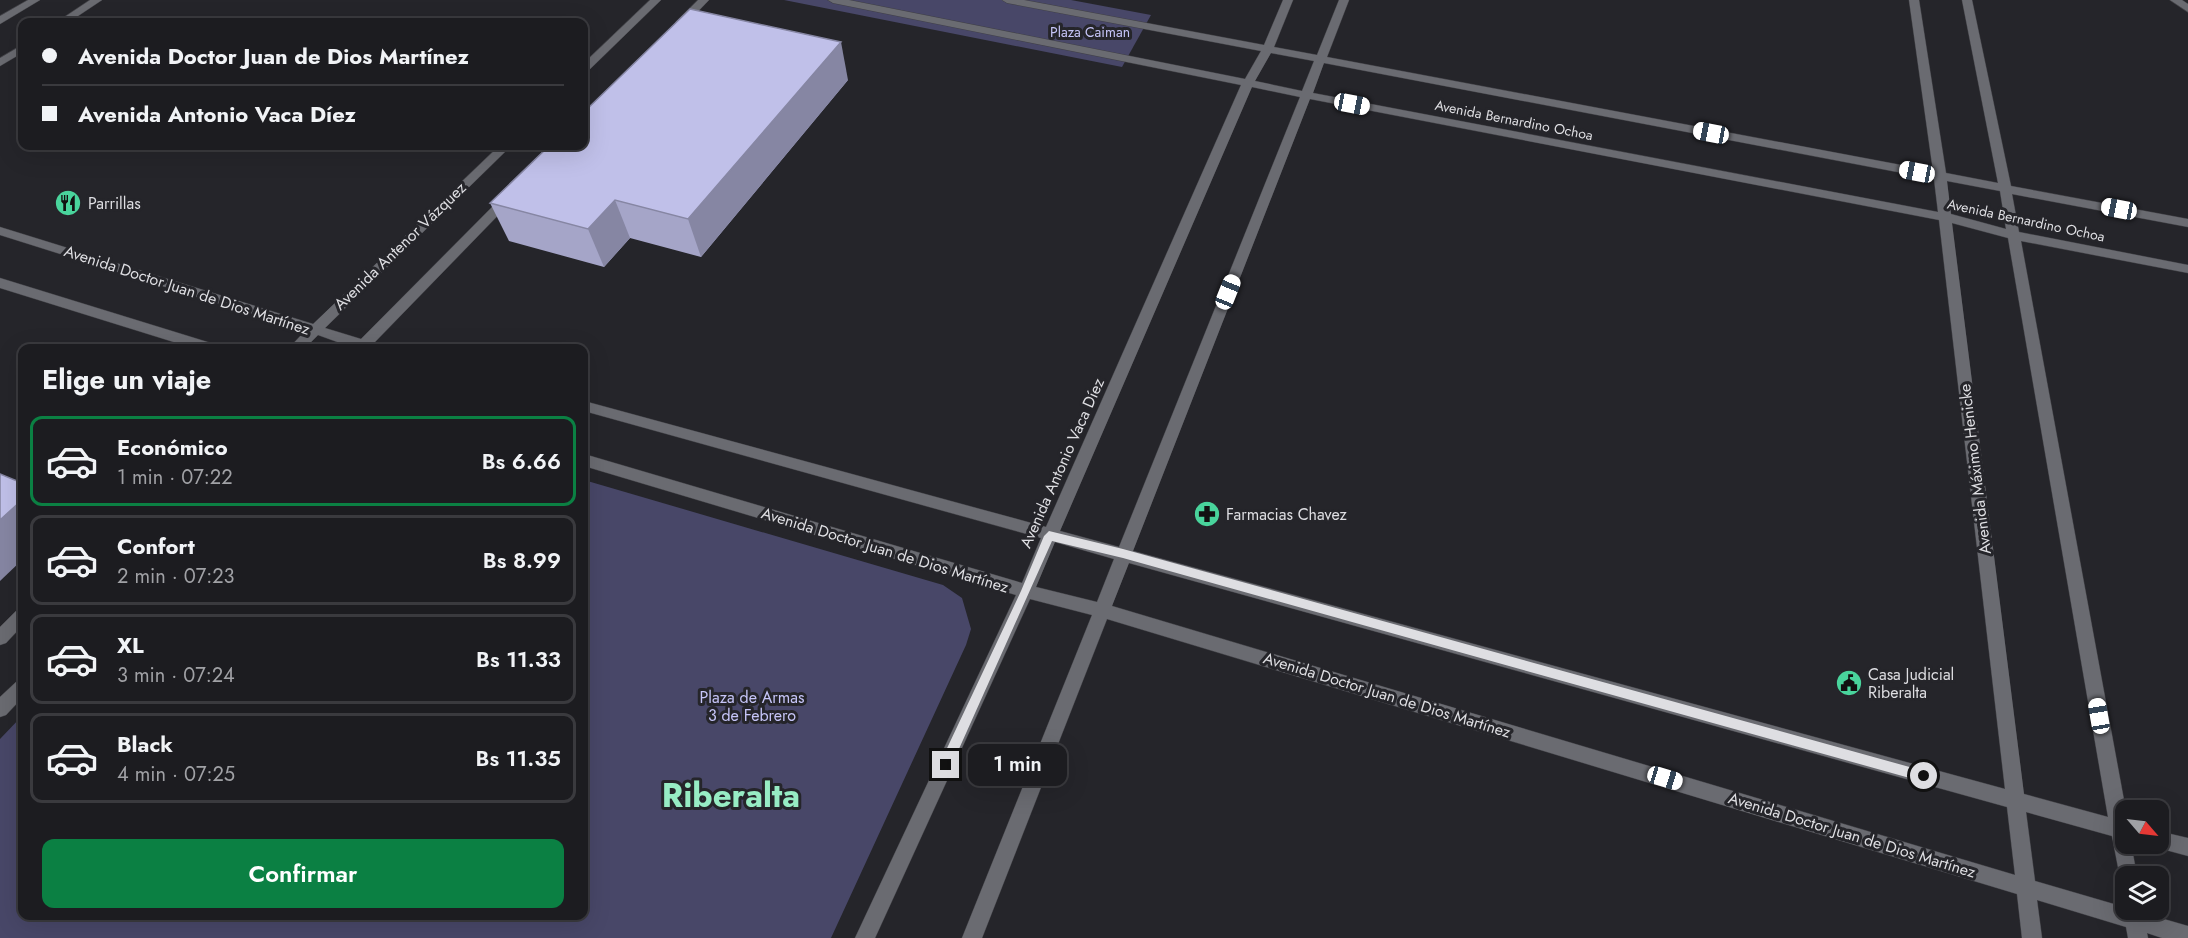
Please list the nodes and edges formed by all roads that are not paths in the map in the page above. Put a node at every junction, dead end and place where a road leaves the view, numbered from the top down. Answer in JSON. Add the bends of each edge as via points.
{"nodes":[{"id":1,"x":35,"y":0,"type":"edge"},
{"id":2,"x":97,"y":0,"type":"edge"},
{"id":3,"x":656,"y":0,"type":"edge"},
{"id":4,"x":704,"y":0,"type":"edge"},
{"id":5,"x":833,"y":0,"type":"edge"},
{"id":6,"x":1007,"y":0,"type":"edge"},
{"id":7,"x":1288,"y":0,"type":"edge"},
{"id":8,"x":1344,"y":0,"type":"edge"},
{"id":9,"x":1914,"y":0,"type":"edge"},
{"id":10,"x":1967,"y":0,"type":"edge"},
{"id":11,"x":2175,"y":0,"type":"edge"},
{"id":12,"x":2188,"y":9,"type":"edge"},
{"id":13,"x":68,"y":18,"type":"edge"},
{"id":14,"x":0,"y":21,"type":"edge"},
{"id":15,"x":672,"y":33,"type":"edge"},
{"id":16,"x":1268,"y":48,"type":"junction"},
{"id":17,"x":18,"y":51,"type":"edge"},
{"id":18,"x":1323,"y":59,"type":"junction"},
{"id":19,"x":0,"y":63,"type":"edge"},
{"id":20,"x":588,"y":65,"type":"edge"},
{"id":21,"x":1248,"y":83,"type":"junction"},
{"id":22,"x":1306,"y":95,"type":"junction"},
{"id":23,"x":501,"y":150,"type":"edge"},
{"id":24,"x":1940,"y":176,"type":"junction"},
{"id":25,"x":519,"y":187,"type":"edge"},
{"id":26,"x":2005,"y":187,"type":"junction"},
{"id":27,"x":1945,"y":217,"type":"junction"},
{"id":28,"x":2188,"y":223,"type":"edge"},
{"id":29,"x":0,"y":231,"type":"edge"},
{"id":30,"x":2012,"y":235,"type":"junction"},
{"id":31,"x":2188,"y":269,"type":"edge"},
{"id":32,"x":0,"y":282,"type":"edge"},
{"id":33,"x":314,"y":330,"type":"junction"},
{"id":34,"x":196,"y":344,"type":"edge"},
{"id":35,"x":300,"y":344,"type":"edge"},
{"id":36,"x":357,"y":344,"type":"edge"},
{"id":37,"x":369,"y":344,"type":"edge"},
{"id":38,"x":588,"y":407,"type":"edge"},
{"id":39,"x":588,"y":461,"type":"edge"},
{"id":40,"x":1049,"y":536,"type":"junction"},
{"id":41,"x":1123,"y":554,"type":"junction"},
{"id":42,"x":1026,"y":591,"type":"junction"},
{"id":43,"x":1102,"y":610,"type":"junction"},
{"id":44,"x":18,"y":620,"type":"edge"},
{"id":45,"x":0,"y":638,"type":"edge"},
{"id":46,"x":18,"y":691,"type":"edge"},
{"id":47,"x":0,"y":710,"type":"edge"},
{"id":48,"x":2116,"y":800,"type":"edge"},
{"id":49,"x":2015,"y":801,"type":"junction"},
{"id":50,"x":2115,"y":829,"type":"edge"},
{"id":51,"x":2169,"y":843,"type":"edge"},
{"id":52,"x":2188,"y":847,"type":"edge"},
{"id":53,"x":2025,"y":886,"type":"junction"},
{"id":54,"x":2136,"y":923,"type":"edge"},
{"id":55,"x":2188,"y":936,"type":"edge"},
{"id":56,"x":865,"y":938,"type":"edge"},
{"id":57,"x":972,"y":938,"type":"edge"},
{"id":58,"x":2032,"y":938,"type":"edge"}],
"edges":[{"from":1,"to":14,"type":"street"},
{"from":2,"to":13,"type":"street"},
{"from":3,"to":20,"type":"street"},
{"from":4,"to":15,"type":"street"},
{"from":5,"to":21,"type":"street","name":"Avenida Bernardino Ochoa"},
{"from":6,"to":16,"type":"street","name":"Avenida Bernardino Ochoa"},
{"from":7,"to":16,"type":"street","name":"Avenida Antonio Vaca Díez"},
{"from":8,"to":18,"type":"street"},
{"from":9,"to":24,"type":"street","name":"Avenida Máximo Henicke"},
{"from":10,"to":26,"type":"street"},
{"from":11,"to":12,"type":"street"},
{"from":16,"to":18,"type":"street","name":"Avenida Bernardino Ochoa"},
{"from":16,"to":21,"type":"street","name":"Avenida Antonio Vaca Díez"},
{"from":17,"to":19,"type":"street"},
{"from":18,"to":22,"type":"street"},
{"from":18,"to":24,"type":"street","name":"Avenida Bernardino Ochoa"},
{"from":21,"to":22,"type":"street","name":"Avenida Bernardino Ochoa"},
{"from":21,"to":40,"type":"street","name":"Avenida Antonio Vaca Díez"},
{"from":22,"to":27,"type":"street","name":"Avenida Bernardino Ochoa"},
{"from":22,"to":41,"type":"street"},
{"from":23,"to":33,"type":"street","name":"Avenida Antenor Vázquez"},
{"from":24,"to":26,"type":"street","name":"Avenida Bernardino Ochoa"},
{"from":24,"to":27,"type":"street","name":"Avenida Máximo Henicke"},
{"from":25,"to":37,"type":"street"},
{"from":26,"to":28,"type":"street","name":"Avenida Bernardino Ochoa"},
{"from":26,"to":30,"type":"street"},
{"from":27,"to":30,"type":"street","name":"Avenida Bernardino Ochoa"},
{"from":27,"to":49,"type":"street","name":"Avenida Máximo Henicke"},
{"from":29,"to":33,"type":"street","name":"Avenida Doctor Juan de Dios Martínez"},
{"from":30,"to":31,"type":"street","name":"Avenida Bernardino Ochoa"},
{"from":30,"to":48,"type":"street"},
{"from":32,"to":34,"type":"street"},
{"from":33,"to":35,"type":"street","name":"Avenida Antenor Vázquez"},
{"from":33,"to":36,"type":"street","name":"Avenida Doctor Juan de Dios Martínez"},
{"from":38,"to":40,"type":"street"},
{"from":39,"to":42,"type":"street","name":"Avenida Doctor Juan de Dios Martínez"},
{"from":40,"to":41,"type":"street"},
{"from":40,"to":42,"type":"street","name":"Avenida Antonio Vaca Díez"},
{"from":41,"to":43,"type":"street"},
{"from":41,"to":49,"type":"street"},
{"from":42,"to":43,"type":"street","name":"Avenida Doctor Juan de Dios Martínez"},
{"from":42,"to":56,"type":"street","name":"Avenida Antonio Vaca Díez"},
{"from":43,"to":53,"type":"street","name":"Avenida Doctor Juan de Dios Martínez"},
{"from":43,"to":57,"type":"street"},
{"from":44,"to":45,"type":"street"},
{"from":46,"to":47,"type":"street"},
{"from":49,"to":50,"type":"street"},
{"from":49,"to":53,"type":"street","name":"Avenida Máximo Henicke"},
{"from":51,"to":52,"type":"street"},
{"from":53,"to":54,"type":"street","name":"Avenida Doctor Juan de Dios Martínez"},
{"from":53,"to":58,"type":"street","name":"Avenida Máximo Henicke"},
{"from":54,"to":55,"type":"street","name":"Avenida Doctor Juan de Dios Martínez"}]}
